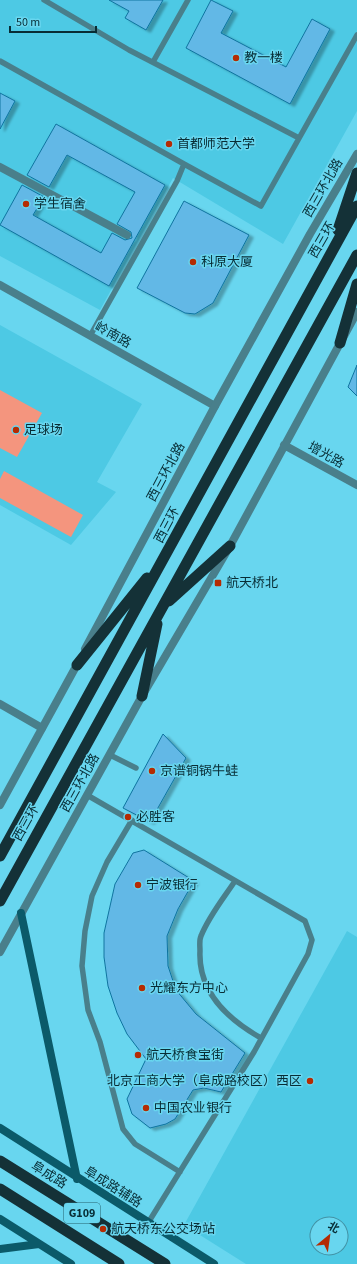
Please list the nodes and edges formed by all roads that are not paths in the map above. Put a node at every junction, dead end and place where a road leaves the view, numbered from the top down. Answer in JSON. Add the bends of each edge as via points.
{"nodes":[{"id":1,"x":44,"y":0,"type":"edge"},
{"id":2,"x":188,"y":0,"type":"edge"},
{"id":3,"x":357,"y":35,"type":"edge"},
{"id":4,"x":0,"y":61,"type":"edge"},
{"id":5,"x":153,"y":62,"type":"junction"},
{"id":6,"x":299,"y":138,"type":"junction"},
{"id":7,"x":357,"y":154,"type":"edge"},
{"id":8,"x":184,"y":164,"type":"junction"},
{"id":9,"x":0,"y":168,"type":"edge"},
{"id":10,"x":357,"y":173,"type":"edge"},
{"id":11,"x":357,"y":206,"type":"edge"},
{"id":12,"x":127,"y":235,"type":"dead end"},
{"id":13,"x":331,"y":251,"type":"junction"},
{"id":14,"x":357,"y":255,"type":"edge"},
{"id":15,"x":357,"y":284,"type":"edge"},
{"id":16,"x":0,"y":285,"type":"edge"},
{"id":17,"x":357,"y":312,"type":"edge"},
{"id":18,"x":90,"y":336,"type":"junction"},
{"id":19,"x":340,"y":343,"type":"junction"},
{"id":20,"x":215,"y":406,"type":"junction"},
{"id":21,"x":284,"y":445,"type":"junction"},
{"id":22,"x":357,"y":485,"type":"edge"},
{"id":23,"x":230,"y":546,"type":"junction"},
{"id":24,"x":165,"y":556,"type":"junction"},
{"id":25,"x":160,"y":611,"type":"junction"},
{"id":26,"x":77,"y":664,"type":"junction"},
{"id":27,"x":142,"y":696,"type":"junction"},
{"id":28,"x":0,"y":704,"type":"edge"},
{"id":29,"x":42,"y":728,"type":"junction"},
{"id":30,"x":110,"y":754,"type":"junction"},
{"id":31,"x":136,"y":768,"type":"dead end"},
{"id":32,"x":87,"y":795,"type":"junction"},
{"id":33,"x":0,"y":804,"type":"edge"},
{"id":34,"x":132,"y":820,"type":"junction"},
{"id":35,"x":0,"y":856,"type":"edge"},
{"id":36,"x":235,"y":882,"type":"junction"},
{"id":37,"x":0,"y":901,"type":"edge"},
{"id":38,"x":22,"y":913,"type":"junction"},
{"id":39,"x":0,"y":952,"type":"edge"},
{"id":40,"x":261,"y":1038,"type":"junction"},
{"id":41,"x":0,"y":1128,"type":"edge"},
{"id":42,"x":0,"y":1161,"type":"edge"},
{"id":43,"x":180,"y":1172,"type":"junction"},
{"id":44,"x":77,"y":1179,"type":"junction"},
{"id":45,"x":0,"y":1189,"type":"edge"},
{"id":46,"x":0,"y":1219,"type":"edge"},
{"id":47,"x":148,"y":1223,"type":"junction"},
{"id":48,"x":38,"y":1244,"type":"junction"},
{"id":49,"x":0,"y":1249,"type":"edge"},
{"id":50,"x":71,"y":1264,"type":"edge"},
{"id":51,"x":119,"y":1264,"type":"edge"},
{"id":52,"x":165,"y":1264,"type":"edge"},
{"id":53,"x":213,"y":1264,"type":"edge"}],
"edges":[{"from":1,"to":5,"type":"lane"},
{"from":2,"to":5,"type":"lane"},
{"from":3,"to":6,"type":"lane"},
{"from":4,"to":8,"type":"lane"},
{"from":5,"to":6,"type":"lane"},
{"from":6,"to":8,"type":"lane","via":[[261,206]]},
{"from":7,"to":20,"type":"street","name":"西三环北路"},
{"from":8,"to":18,"type":"lane","via":[[177,181]]},
{"from":9,"to":12,"type":"street"},
{"from":10,"to":13,"type":"highway"},
{"from":11,"to":13,"type":"highway","name":"西三环"},
{"from":13,"to":24,"type":"highway","name":"西三环"},
{"from":14,"to":25,"type":"highway","name":"西三环"},
{"from":15,"to":19,"type":"highway"},
{"from":16,"to":18,"type":"street","name":"岭南路"},
{"from":17,"to":19,"type":"street","name":"西三环北路"},
{"from":18,"to":20,"type":"street","name":"岭南路"},
{"from":19,"to":21,"type":"street","name":"西三环北路"},
{"from":20,"to":26,"type":"street","name":"西三环北路"},
{"from":21,"to":22,"type":"street","name":"增光路"},
{"from":21,"to":23,"type":"street","name":"西三环北路"},
{"from":23,"to":25,"type":"highway"},
{"from":23,"to":27,"type":"street","name":"西三环北路"},
{"from":24,"to":26,"type":"highway"},
{"from":24,"to":35,"type":"highway","name":"西三环"},
{"from":25,"to":27,"type":"highway"},
{"from":25,"to":37,"type":"highway","name":"西三环"},
{"from":26,"to":29,"type":"street","name":"西三环北路"},
{"from":27,"to":30,"type":"street","name":"西三环北路"},
{"from":28,"to":29,"type":"street"},
{"from":29,"to":33,"type":"street","name":"西三环北路"},
{"from":30,"to":31,"type":"lane"},
{"from":30,"to":32,"type":"street","name":"西三环北路"},
{"from":32,"to":34,"type":"lane"},
{"from":32,"to":38,"type":"street","name":"西三环北路"},
{"from":34,"to":36,"type":"lane"},
{"from":34,"to":43,"type":"lane","via":[[107,862],[92,896],[82,966],[88,1010],[100,1042],[123,1129],[134,1144]]},
{"from":36,"to":40,"type":"lane","via":[[200,937],[200,962],[208,989],[226,1013],[242,1027]]},
{"from":36,"to":40,"type":"lane","via":[[305,921],[312,940],[308,954]]},
{"from":38,"to":39,"type":"street","name":"西三环北路"},
{"from":38,"to":44,"type":"main road"},
{"from":40,"to":43,"type":"lane"},
{"from":41,"to":44,"type":"main road","name":"阜成路辅路"},
{"from":42,"to":52,"type":"highway","name":"阜成路","number":"G109"},
{"from":43,"to":47,"type":"lane"},
{"from":44,"to":47,"type":"main road","name":"阜成路辅路"},
{"from":45,"to":51,"type":"highway","number":"G109"},
{"from":46,"to":48,"type":"main road"},
{"from":47,"to":53,"type":"main road","name":"阜成路辅路"},
{"from":48,"to":49,"type":"main road"},
{"from":48,"to":50,"type":"main road"}]}
